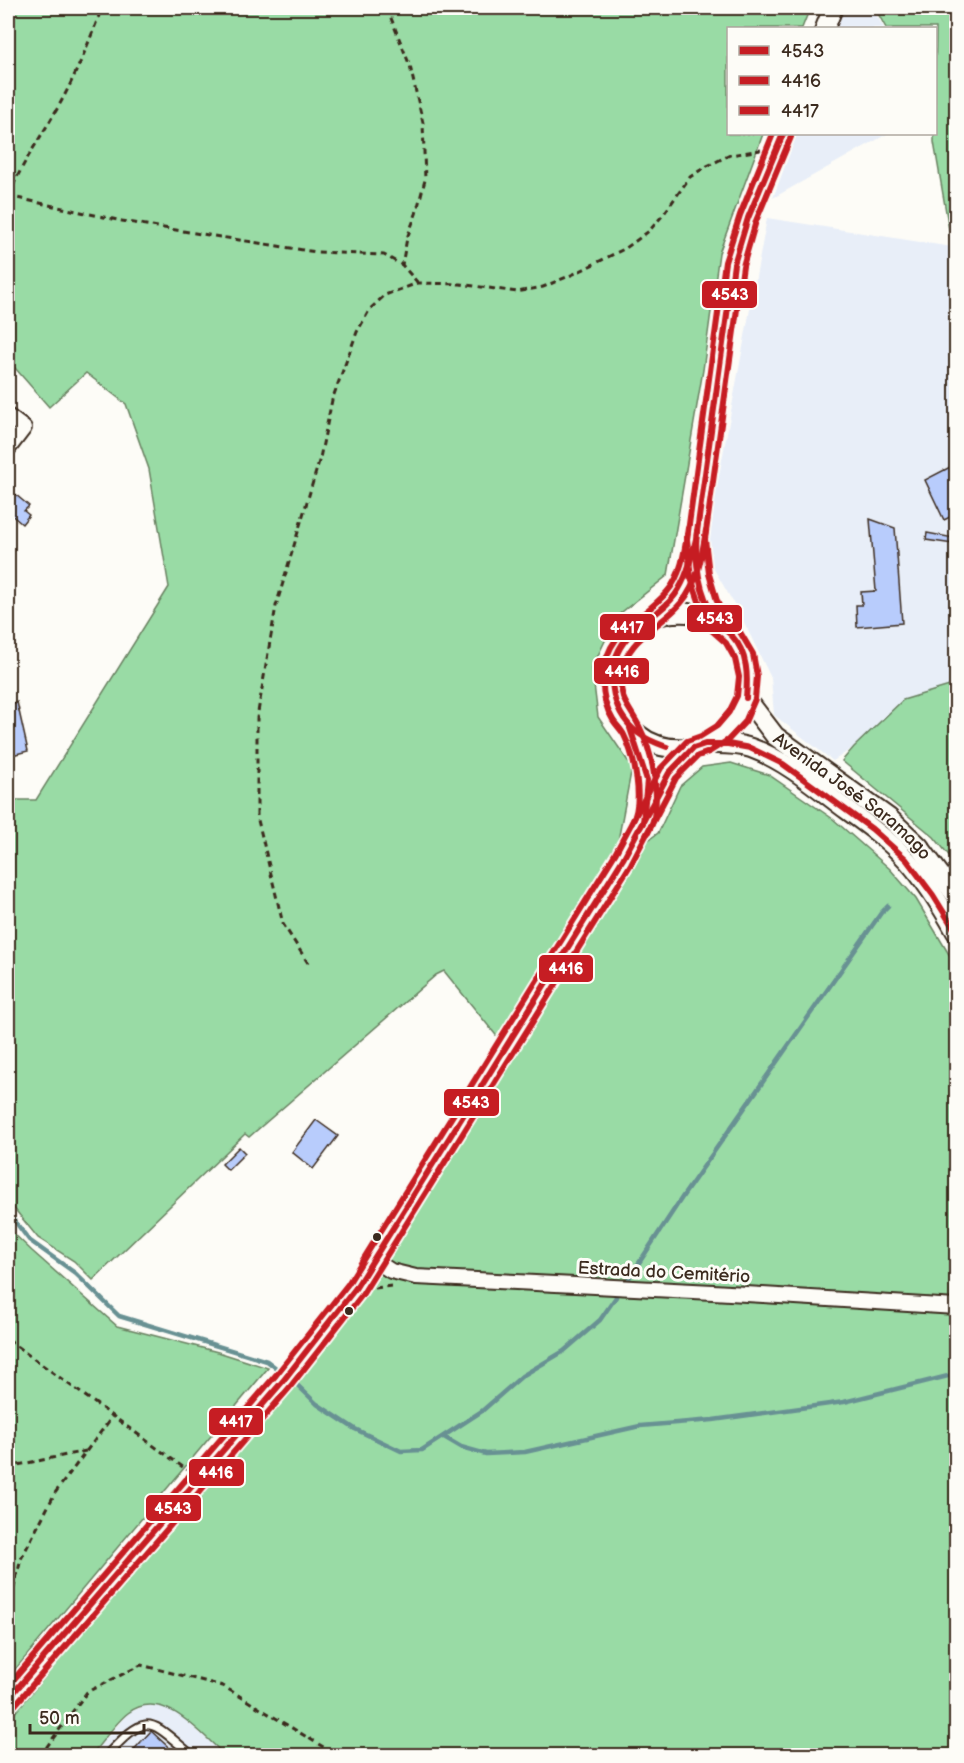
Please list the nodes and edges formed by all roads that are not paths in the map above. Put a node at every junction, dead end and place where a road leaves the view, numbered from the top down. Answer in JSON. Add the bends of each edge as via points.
{"nodes":[{"id":1,"x":780,"y":140,"type":"edge"},
{"id":2,"x":8,"y":416,"type":"edge"},
{"id":3,"x":8,"y":449,"type":"edge"},
{"id":4,"x":696,"y":538,"type":"junction"},
{"id":5,"x":652,"y":618,"type":"junction"},
{"id":6,"x":717,"y":623,"type":"junction"},
{"id":7,"x":746,"y":698,"type":"junction"},
{"id":8,"x":630,"y":728,"type":"junction"},
{"id":9,"x":699,"y":746,"type":"junction"},
{"id":10,"x":643,"y":823,"type":"junction"},
{"id":11,"x":957,"y":896,"type":"edge"},
{"id":12,"x":957,"y":932,"type":"edge"},
{"id":13,"x":374,"y":1260,"type":"junction"},
{"id":14,"x":957,"y":1307,"type":"edge"},
{"id":15,"x":8,"y":1699,"type":"edge"},
{"id":16,"x":106,"y":1755,"type":"edge"},
{"id":17,"x":193,"y":1755,"type":"edge"}],
"edges":[{"from":1,"to":4,"type":"main road","via":[[734,264]]},
{"from":2,"to":3,"type":"street","via":[[24,428]]},
{"from":4,"to":5,"type":"main road","via":[[681,587]]},
{"from":4,"to":6,"type":"main road","via":[[699,576]]},
{"from":5,"to":6,"type":"main road","via":[[674,612],[696,614]]},
{"from":5,"to":8,"type":"main road","via":[[623,642],[611,677],[619,713]]},
{"from":6,"to":7,"type":"main road","via":[[733,637],[744,656]]},
{"from":7,"to":9,"type":"main road","via":[[723,733]]},
{"from":7,"to":11,"type":"main road","name":"Avenida José Saramago","via":[[775,736],[896,825],[918,846]]},
{"from":8,"to":9,"type":"main road","via":[[659,746]]},
{"from":8,"to":10,"type":"main road","via":[[647,780]]},
{"from":9,"to":10,"type":"main road","via":[[669,773]]},
{"from":9,"to":12,"type":"main road","name":"Avenida José Saramago","via":[[728,744],[750,748],[783,764],[833,799],[906,859]]},
{"from":10,"to":13,"type":"main road"},
{"from":13,"to":14,"type":"street","name":"Estrada do Cemitério","via":[[391,1271],[416,1277]]},
{"from":13,"to":15,"type":"main road","via":[[286,1376]]},
{"from":16,"to":17,"type":"lane","via":[[127,1733],[151,1724]]}]}
